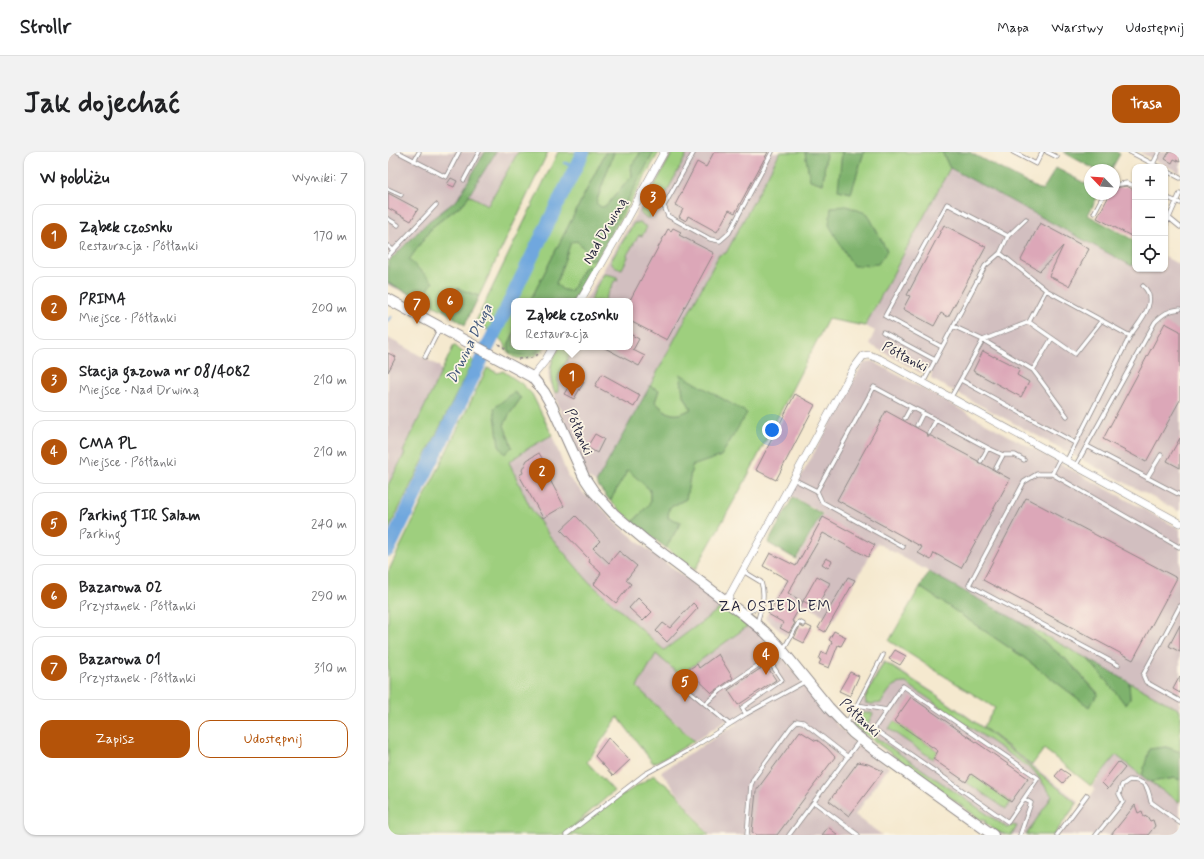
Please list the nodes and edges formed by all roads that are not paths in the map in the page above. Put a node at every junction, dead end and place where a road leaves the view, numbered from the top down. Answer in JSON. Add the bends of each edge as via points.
{"nodes":[{"id":1,"x":398,"y":152,"type":"edge"},
{"id":2,"x":419,"y":152,"type":"edge"},
{"id":3,"x":459,"y":152,"type":"edge"},
{"id":4,"x":479,"y":152,"type":"edge"},
{"id":5,"x":664,"y":152,"type":"edge"},
{"id":6,"x":694,"y":152,"type":"edge"},
{"id":7,"x":772,"y":152,"type":"edge"},
{"id":8,"x":1013,"y":152,"type":"edge"},
{"id":9,"x":1042,"y":152,"type":"edge"},
{"id":10,"x":1047,"y":152,"type":"edge"},
{"id":11,"x":1130,"y":152,"type":"edge"},
{"id":12,"x":1159,"y":152,"type":"edge"},
{"id":13,"x":1057,"y":157,"type":"dead end"},
{"id":14,"x":414,"y":161,"type":"junction"},
{"id":15,"x":1152,"y":164,"type":"joint"},
{"id":16,"x":1168,"y":172,"type":"edge"},
{"id":17,"x":1180,"y":178,"type":"edge"},
{"id":18,"x":464,"y":180,"type":"dead end"},
{"id":19,"x":1120,"y":184,"type":"edge"},
{"id":20,"x":1132,"y":185,"type":"edge"},
{"id":21,"x":388,"y":189,"type":"edge"},
{"id":22,"x":1180,"y":192,"type":"edge"},
{"id":23,"x":641,"y":194,"type":"junction"},
{"id":24,"x":401,"y":195,"type":"dead end"},
{"id":25,"x":1168,"y":198,"type":"edge"},
{"id":26,"x":1101,"y":200,"type":"edge"},
{"id":27,"x":1178,"y":202,"type":"edge"},
{"id":28,"x":436,"y":205,"type":"dead end"},
{"id":29,"x":664,"y":206,"type":"junction"},
{"id":30,"x":1094,"y":213,"type":"dead end"},
{"id":31,"x":1169,"y":218,"type":"joint"},
{"id":32,"x":388,"y":219,"type":"edge"},
{"id":33,"x":1026,"y":219,"type":"dead end"},
{"id":34,"x":398,"y":225,"type":"dead end"},
{"id":35,"x":1180,"y":227,"type":"edge"},
{"id":36,"x":1008,"y":236,"type":"junction"},
{"id":37,"x":388,"y":246,"type":"edge"},
{"id":38,"x":394,"y":250,"type":"junction"},
{"id":39,"x":1000,"y":253,"type":"junction"},
{"id":40,"x":388,"y":256,"type":"edge"},
{"id":41,"x":1143,"y":286,"type":"dead end"},
{"id":42,"x":1046,"y":290,"type":"junction"},
{"id":43,"x":582,"y":298,"type":"edge"},
{"id":44,"x":388,"y":299,"type":"edge"},
{"id":45,"x":1180,"y":309,"type":"edge"},
{"id":46,"x":1102,"y":320,"type":"junction"},
{"id":47,"x":1029,"y":322,"type":"junction"},
{"id":48,"x":953,"y":326,"type":"junction"},
{"id":49,"x":440,"y":328,"type":"junction"},
{"id":50,"x":883,"y":332,"type":"dead end"},
{"id":51,"x":1130,"y":336,"type":"junction"},
{"id":52,"x":1052,"y":338,"type":"junction"},
{"id":53,"x":983,"y":340,"type":"junction"},
{"id":54,"x":942,"y":348,"type":"junction"},
{"id":55,"x":551,"y":350,"type":"edge"},
{"id":56,"x":425,"y":357,"type":"dead end"},
{"id":57,"x":935,"y":360,"type":"junction"},
{"id":58,"x":1033,"y":370,"type":"junction"},
{"id":59,"x":532,"y":377,"type":"junction"},
{"id":60,"x":961,"y":380,"type":"junction"},
{"id":61,"x":923,"y":383,"type":"junction"},
{"id":62,"x":951,"y":397,"type":"junction"},
{"id":63,"x":911,"y":407,"type":"junction"},
{"id":64,"x":923,"y":413,"type":"junction"},
{"id":65,"x":1067,"y":416,"type":"dead end"},
{"id":66,"x":905,"y":418,"type":"dead end"},
{"id":67,"x":936,"y":420,"type":"junction"},
{"id":68,"x":917,"y":425,"type":"dead end"},
{"id":69,"x":929,"y":433,"type":"dead end"},
{"id":70,"x":1075,"y":443,"type":"junction"},
{"id":71,"x":1088,"y":446,"type":"junction"},
{"id":72,"x":988,"y":448,"type":"junction"},
{"id":73,"x":1003,"y":455,"type":"junction"},
{"id":74,"x":1161,"y":455,"type":"dead end"},
{"id":75,"x":1064,"y":459,"type":"junction"},
{"id":76,"x":1024,"y":460,"type":"dead end"},
{"id":77,"x":981,"y":461,"type":"dead end"},
{"id":78,"x":1076,"y":465,"type":"junction"},
{"id":79,"x":996,"y":468,"type":"dead end"},
{"id":80,"x":1052,"y":474,"type":"junction"},
{"id":81,"x":793,"y":478,"type":"junction"},
{"id":82,"x":1147,"y":478,"type":"junction"},
{"id":83,"x":817,"y":491,"type":"junction"},
{"id":84,"x":1180,"y":495,"type":"edge"},
{"id":85,"x":1180,"y":523,"type":"edge"},
{"id":86,"x":1180,"y":546,"type":"edge"},
{"id":87,"x":904,"y":547,"type":"dead end"},
{"id":88,"x":742,"y":571,"type":"junction"},
{"id":89,"x":726,"y":602,"type":"junction"},
{"id":90,"x":762,"y":606,"type":"junction"},
{"id":91,"x":1180,"y":606,"type":"edge"},
{"id":92,"x":743,"y":614,"type":"junction"},
{"id":93,"x":756,"y":624,"type":"junction"},
{"id":94,"x":803,"y":624,"type":"dead end"},
{"id":95,"x":783,"y":650,"type":"junction"},
{"id":96,"x":883,"y":655,"type":"dead end"},
{"id":97,"x":768,"y":659,"type":"junction"},
{"id":98,"x":1118,"y":665,"type":"dead end"},
{"id":99,"x":807,"y":681,"type":"junction"},
{"id":100,"x":680,"y":683,"type":"dead end"},
{"id":101,"x":1180,"y":701,"type":"edge"},
{"id":102,"x":705,"y":704,"type":"junction"},
{"id":103,"x":857,"y":705,"type":"junction"},
{"id":104,"x":887,"y":710,"type":"junction"},
{"id":105,"x":746,"y":714,"type":"junction"},
{"id":106,"x":729,"y":724,"type":"junction"},
{"id":107,"x":845,"y":726,"type":"junction"},
{"id":108,"x":861,"y":740,"type":"junction"},
{"id":109,"x":848,"y":756,"type":"junction"},
{"id":110,"x":1087,"y":795,"type":"dead end"},
{"id":111,"x":1024,"y":799,"type":"junction"},
{"id":112,"x":814,"y":802,"type":"junction"},
{"id":113,"x":1180,"y":824,"type":"edge"},
{"id":114,"x":566,"y":835,"type":"edge"},
{"id":115,"x":747,"y":835,"type":"edge"},
{"id":116,"x":789,"y":835,"type":"edge"},
{"id":117,"x":858,"y":835,"type":"edge"},
{"id":118,"x":993,"y":835,"type":"edge"},
{"id":119,"x":1020,"y":835,"type":"edge"},
{"id":120,"x":1057,"y":835,"type":"edge"},
{"id":121,"x":1096,"y":835,"type":"edge"}],
"edges":[{"from":1,"to":14,"type":"lane"},
{"from":2,"to":14,"type":"lane"},
{"from":3,"to":14,"type":"lane","via":[[446,177]]},
{"from":4,"to":18,"type":"lane"},
{"from":5,"to":23,"type":"street","name":"Nad Drwiną"},
{"from":6,"to":29,"type":"lane"},
{"from":7,"to":29,"type":"lane","via":[[729,233],[720,241],[668,216]]},
{"from":8,"to":9,"type":"lane","via":[[1036,164]]},
{"from":10,"to":13,"type":"lane"},
{"from":11,"to":15,"type":"lane"},
{"from":12,"to":15,"type":"lane"},
{"from":16,"to":17,"type":"lane"},
{"from":19,"to":20,"type":"lane"},
{"from":21,"to":24,"type":"lane"},
{"from":22,"to":27,"type":"lane"},
{"from":23,"to":29,"type":"lane"},
{"from":23,"to":43,"type":"street","name":"Nad Drwiną"},
{"from":25,"to":27,"type":"lane"},
{"from":26,"to":30,"type":"lane"},
{"from":27,"to":31,"type":"lane"},
{"from":28,"to":38,"type":"lane"},
{"from":31,"to":35,"type":"lane"},
{"from":32,"to":34,"type":"lane"},
{"from":33,"to":36,"type":"lane"},
{"from":36,"to":39,"type":"lane"},
{"from":36,"to":54,"type":"lane","via":[[947,204],[885,316]]},
{"from":37,"to":38,"type":"lane"},
{"from":38,"to":40,"type":"lane"},
{"from":39,"to":42,"type":"lane"},
{"from":39,"to":48,"type":"lane","via":[[986,266]]},
{"from":41,"to":51,"type":"lane","via":[[1149,294],[1150,304]]},
{"from":42,"to":46,"type":"lane"},
{"from":42,"to":47,"type":"lane"},
{"from":44,"to":49,"type":"street","name":"Półłanki"},
{"from":45,"to":71,"type":"lane","via":[[1162,314],[1155,322]]},
{"from":46,"to":51,"type":"lane"},
{"from":46,"to":52,"type":"lane","via":[[1075,354]]},
{"from":47,"to":52,"type":"lane"},
{"from":47,"to":53,"type":"lane"},
{"from":48,"to":53,"type":"lane"},
{"from":48,"to":54,"type":"lane"},
{"from":49,"to":56,"type":"lane"},
{"from":49,"to":59,"type":"street","name":"Półłanki","via":[[502,356]]},
{"from":50,"to":57,"type":"lane"},
{"from":51,"to":70,"type":"lane"},
{"from":52,"to":58,"type":"lane"},
{"from":53,"to":58,"type":"lane"},
{"from":53,"to":60,"type":"lane"},
{"from":54,"to":57,"type":"lane"},
{"from":55,"to":59,"type":"street"},
{"from":57,"to":61,"type":"lane"},
{"from":58,"to":65,"type":"lane"},
{"from":59,"to":89,"type":"street","name":"Półłanki","via":[[552,406],[584,477],[605,505],[640,537]]},
{"from":60,"to":62,"type":"lane"},
{"from":60,"to":70,"type":"lane"},
{"from":61,"to":62,"type":"street","name":"Półłanki"},
{"from":61,"to":81,"type":"street","name":"Półłanki","via":[[875,356],[863,356]]},
{"from":62,"to":75,"type":"street","name":"Półłanki"},
{"from":63,"to":64,"type":"lane"},
{"from":63,"to":66,"type":"lane"},
{"from":63,"to":83,"type":"lane","via":[[874,386]]},
{"from":64,"to":67,"type":"lane"},
{"from":64,"to":68,"type":"lane"},
{"from":67,"to":69,"type":"lane"},
{"from":67,"to":72,"type":"lane"},
{"from":70,"to":75,"type":"lane"},
{"from":71,"to":78,"type":"lane"},
{"from":71,"to":82,"type":"lane"},
{"from":72,"to":73,"type":"lane"},
{"from":72,"to":77,"type":"lane"},
{"from":73,"to":76,"type":"lane","via":[[1014,455]]},
{"from":73,"to":79,"type":"lane"},
{"from":74,"to":82,"type":"lane"},
{"from":75,"to":78,"type":"street","name":"Półłanki"},
{"from":75,"to":80,"type":"lane"},
{"from":78,"to":85,"type":"street","name":"Półłanki"},
{"from":80,"to":86,"type":"lane"},
{"from":80,"to":98,"type":"lane","via":[[1036,474],[1024,482],[969,585]]},
{"from":81,"to":83,"type":"lane"},
{"from":81,"to":88,"type":"street","name":"Półłanki"},
{"from":82,"to":84,"type":"lane"},
{"from":83,"to":87,"type":"lane","via":[[822,502]]},
{"from":88,"to":89,"type":"street","name":"Półłanki"},
{"from":88,"to":90,"type":"lane","via":[[761,582],[764,591]]},
{"from":89,"to":92,"type":"street","name":"Półłanki"},
{"from":90,"to":92,"type":"lane"},
{"from":90,"to":93,"type":"lane"},
{"from":91,"to":101,"type":"lane","via":[[1143,675],[1146,682]]},
{"from":92,"to":93,"type":"street","name":"Półłanki"},
{"from":93,"to":95,"type":"street","name":"Półłanki"},
{"from":94,"to":95,"type":"lane","via":[[799,622]]},
{"from":95,"to":97,"type":"lane"},
{"from":95,"to":99,"type":"street","name":"Półłanki"},
{"from":96,"to":103,"type":"lane"},
{"from":97,"to":102,"type":"lane"},
{"from":97,"to":105,"type":"lane","via":[[782,680],[742,708]]},
{"from":99,"to":105,"type":"lane"},
{"from":99,"to":107,"type":"street","name":"Półłanki"},
{"from":100,"to":102,"type":"lane"},
{"from":102,"to":106,"type":"lane"},
{"from":103,"to":104,"type":"lane"},
{"from":103,"to":107,"type":"lane"},
{"from":104,"to":111,"type":"lane","via":[[874,729],[1008,822]]},
{"from":104,"to":111,"type":"lane","via":[[903,686],[1038,778]]},
{"from":105,"to":106,"type":"lane"},
{"from":106,"to":114,"type":"lane","via":[[645,774]]},
{"from":107,"to":108,"type":"street","name":"Półłanki"},
{"from":108,"to":109,"type":"lane"},
{"from":108,"to":118,"type":"street","name":"Półłanki"},
{"from":109,"to":112,"type":"lane"},
{"from":109,"to":115,"type":"lane","via":[[803,722],[797,721],[754,778],[751,785]]},
{"from":110,"to":120,"type":"lane"},
{"from":111,"to":119,"type":"lane","via":[[1031,803]]},
{"from":112,"to":116,"type":"lane"},
{"from":112,"to":117,"type":"lane"},
{"from":113,"to":121,"type":"lane","via":[[1151,802],[1148,788],[1138,780],[1129,780],[1122,785],[1119,794],[1123,802]]}]}
